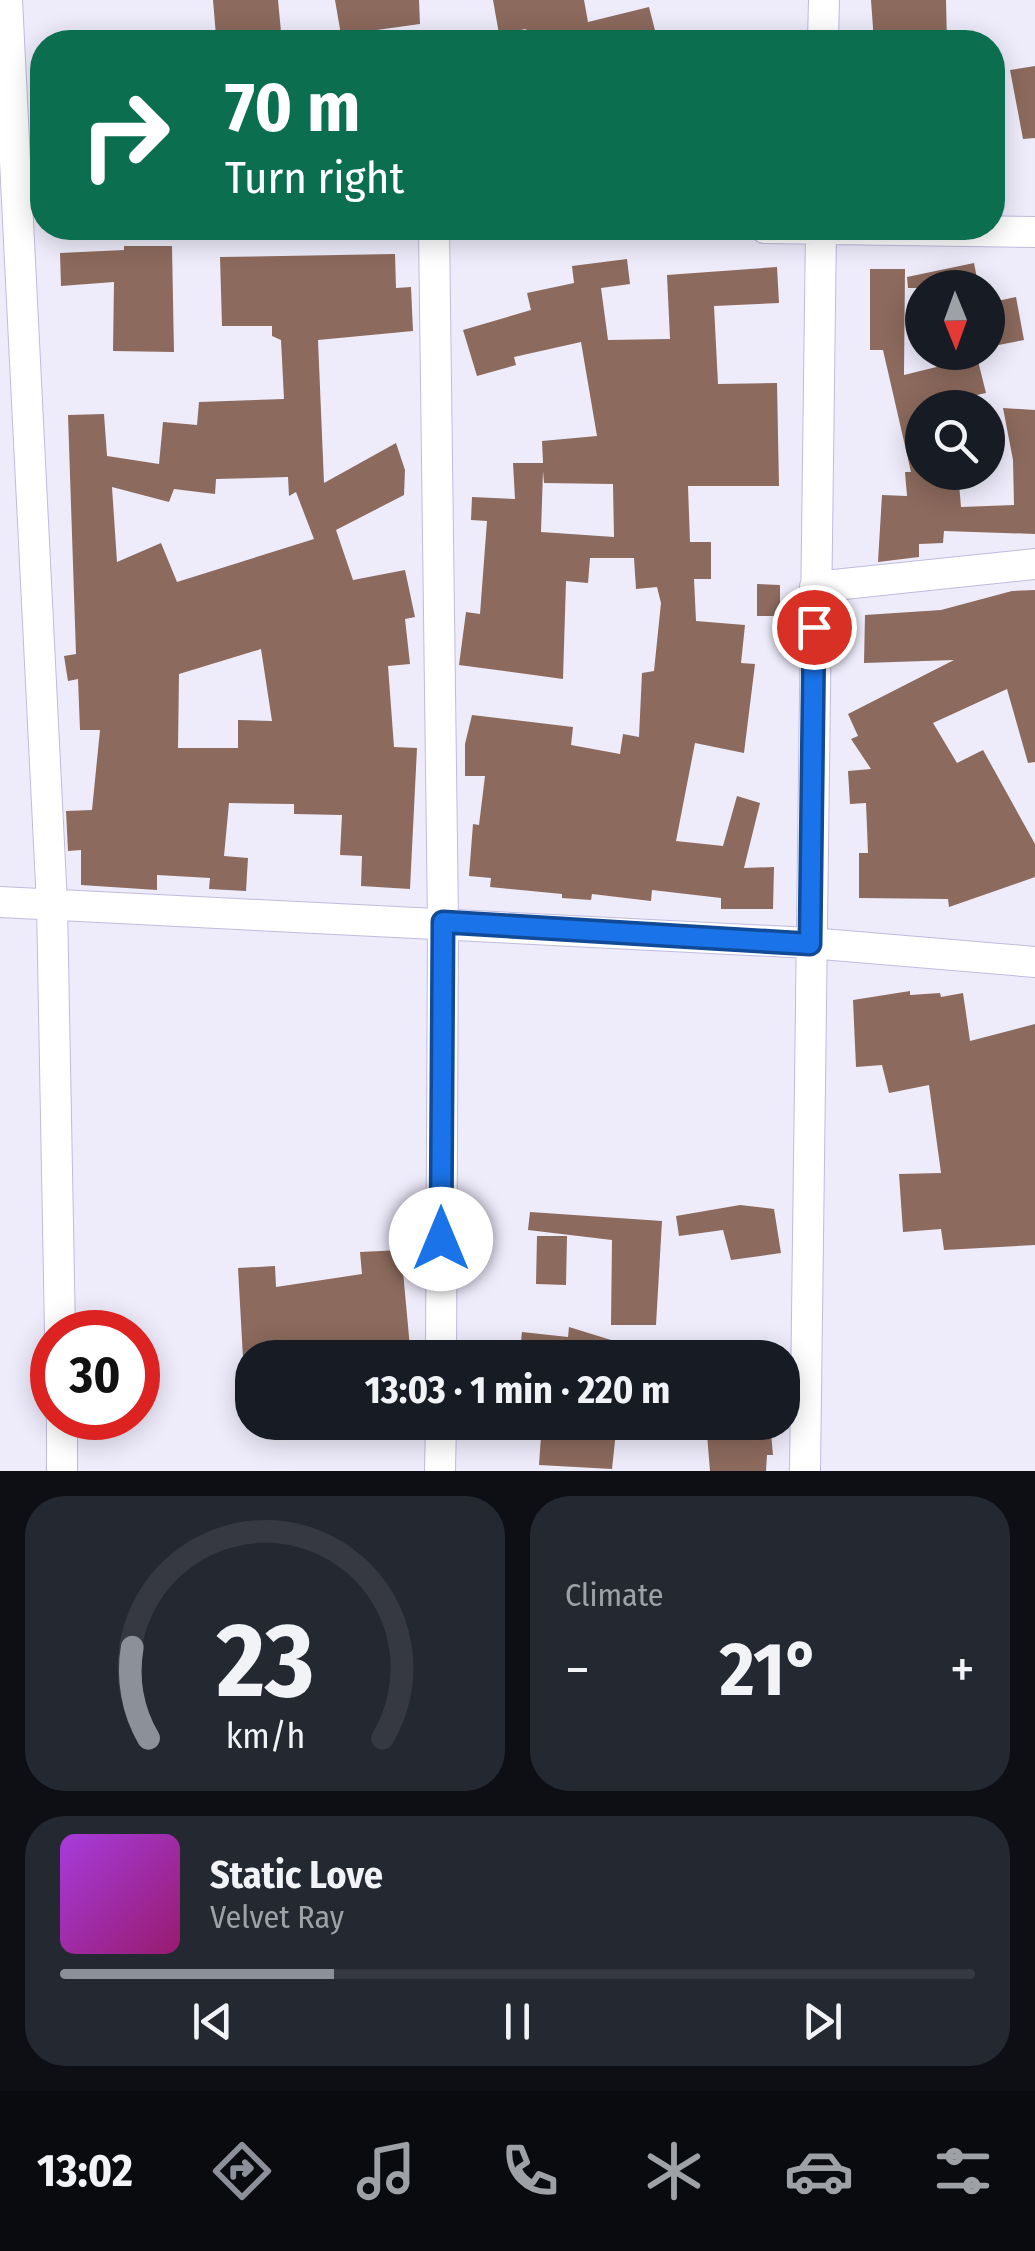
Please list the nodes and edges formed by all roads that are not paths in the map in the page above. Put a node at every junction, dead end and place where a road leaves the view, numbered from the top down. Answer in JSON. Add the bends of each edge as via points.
{"nodes":[{"id":1,"x":7,"y":0,"type":"edge"},
{"id":2,"x":824,"y":0,"type":"edge"},
{"id":3,"x":823,"y":30,"type":"edge"},
{"id":4,"x":20,"y":216,"type":"edge"},
{"id":5,"x":1005,"y":231,"type":"edge"},
{"id":6,"x":1035,"y":232,"type":"edge"},
{"id":7,"x":434,"y":240,"type":"edge"},
{"id":8,"x":821,"y":240,"type":"edge"},
{"id":9,"x":1035,"y":564,"type":"edge"},
{"id":10,"x":815,"y":588,"type":"junction"},
{"id":11,"x":0,"y":902,"type":"edge"},
{"id":12,"x":52,"y":904,"type":"junction"},
{"id":13,"x":443,"y":922,"type":"junction"},
{"id":14,"x":810,"y":944,"type":"junction"},
{"id":15,"x":1035,"y":962,"type":"edge"},
{"id":16,"x":60,"y":1310,"type":"edge"},
{"id":17,"x":441,"y":1340,"type":"edge"},
{"id":18,"x":62,"y":1440,"type":"edge"},
{"id":19,"x":440,"y":1440,"type":"edge"},
{"id":20,"x":62,"y":1471,"type":"edge"},
{"id":21,"x":440,"y":1471,"type":"edge"},
{"id":22,"x":805,"y":1471,"type":"edge"}],
"edges":[{"from":1,"to":4,"type":"street"},
{"from":2,"to":3,"type":"street"},
{"from":4,"to":12,"type":"street"},
{"from":5,"to":6,"type":"street"},
{"from":7,"to":13,"type":"street"},
{"from":8,"to":10,"type":"street"},
{"from":9,"to":10,"type":"street"},
{"from":10,"to":14,"type":"street"},
{"from":11,"to":12,"type":"street"},
{"from":12,"to":13,"type":"street"},
{"from":12,"to":16,"type":"street"},
{"from":13,"to":14,"type":"street"},
{"from":13,"to":17,"type":"street"},
{"from":14,"to":15,"type":"street"},
{"from":14,"to":22,"type":"street"},
{"from":18,"to":20,"type":"street"},
{"from":19,"to":21,"type":"street"}]}
